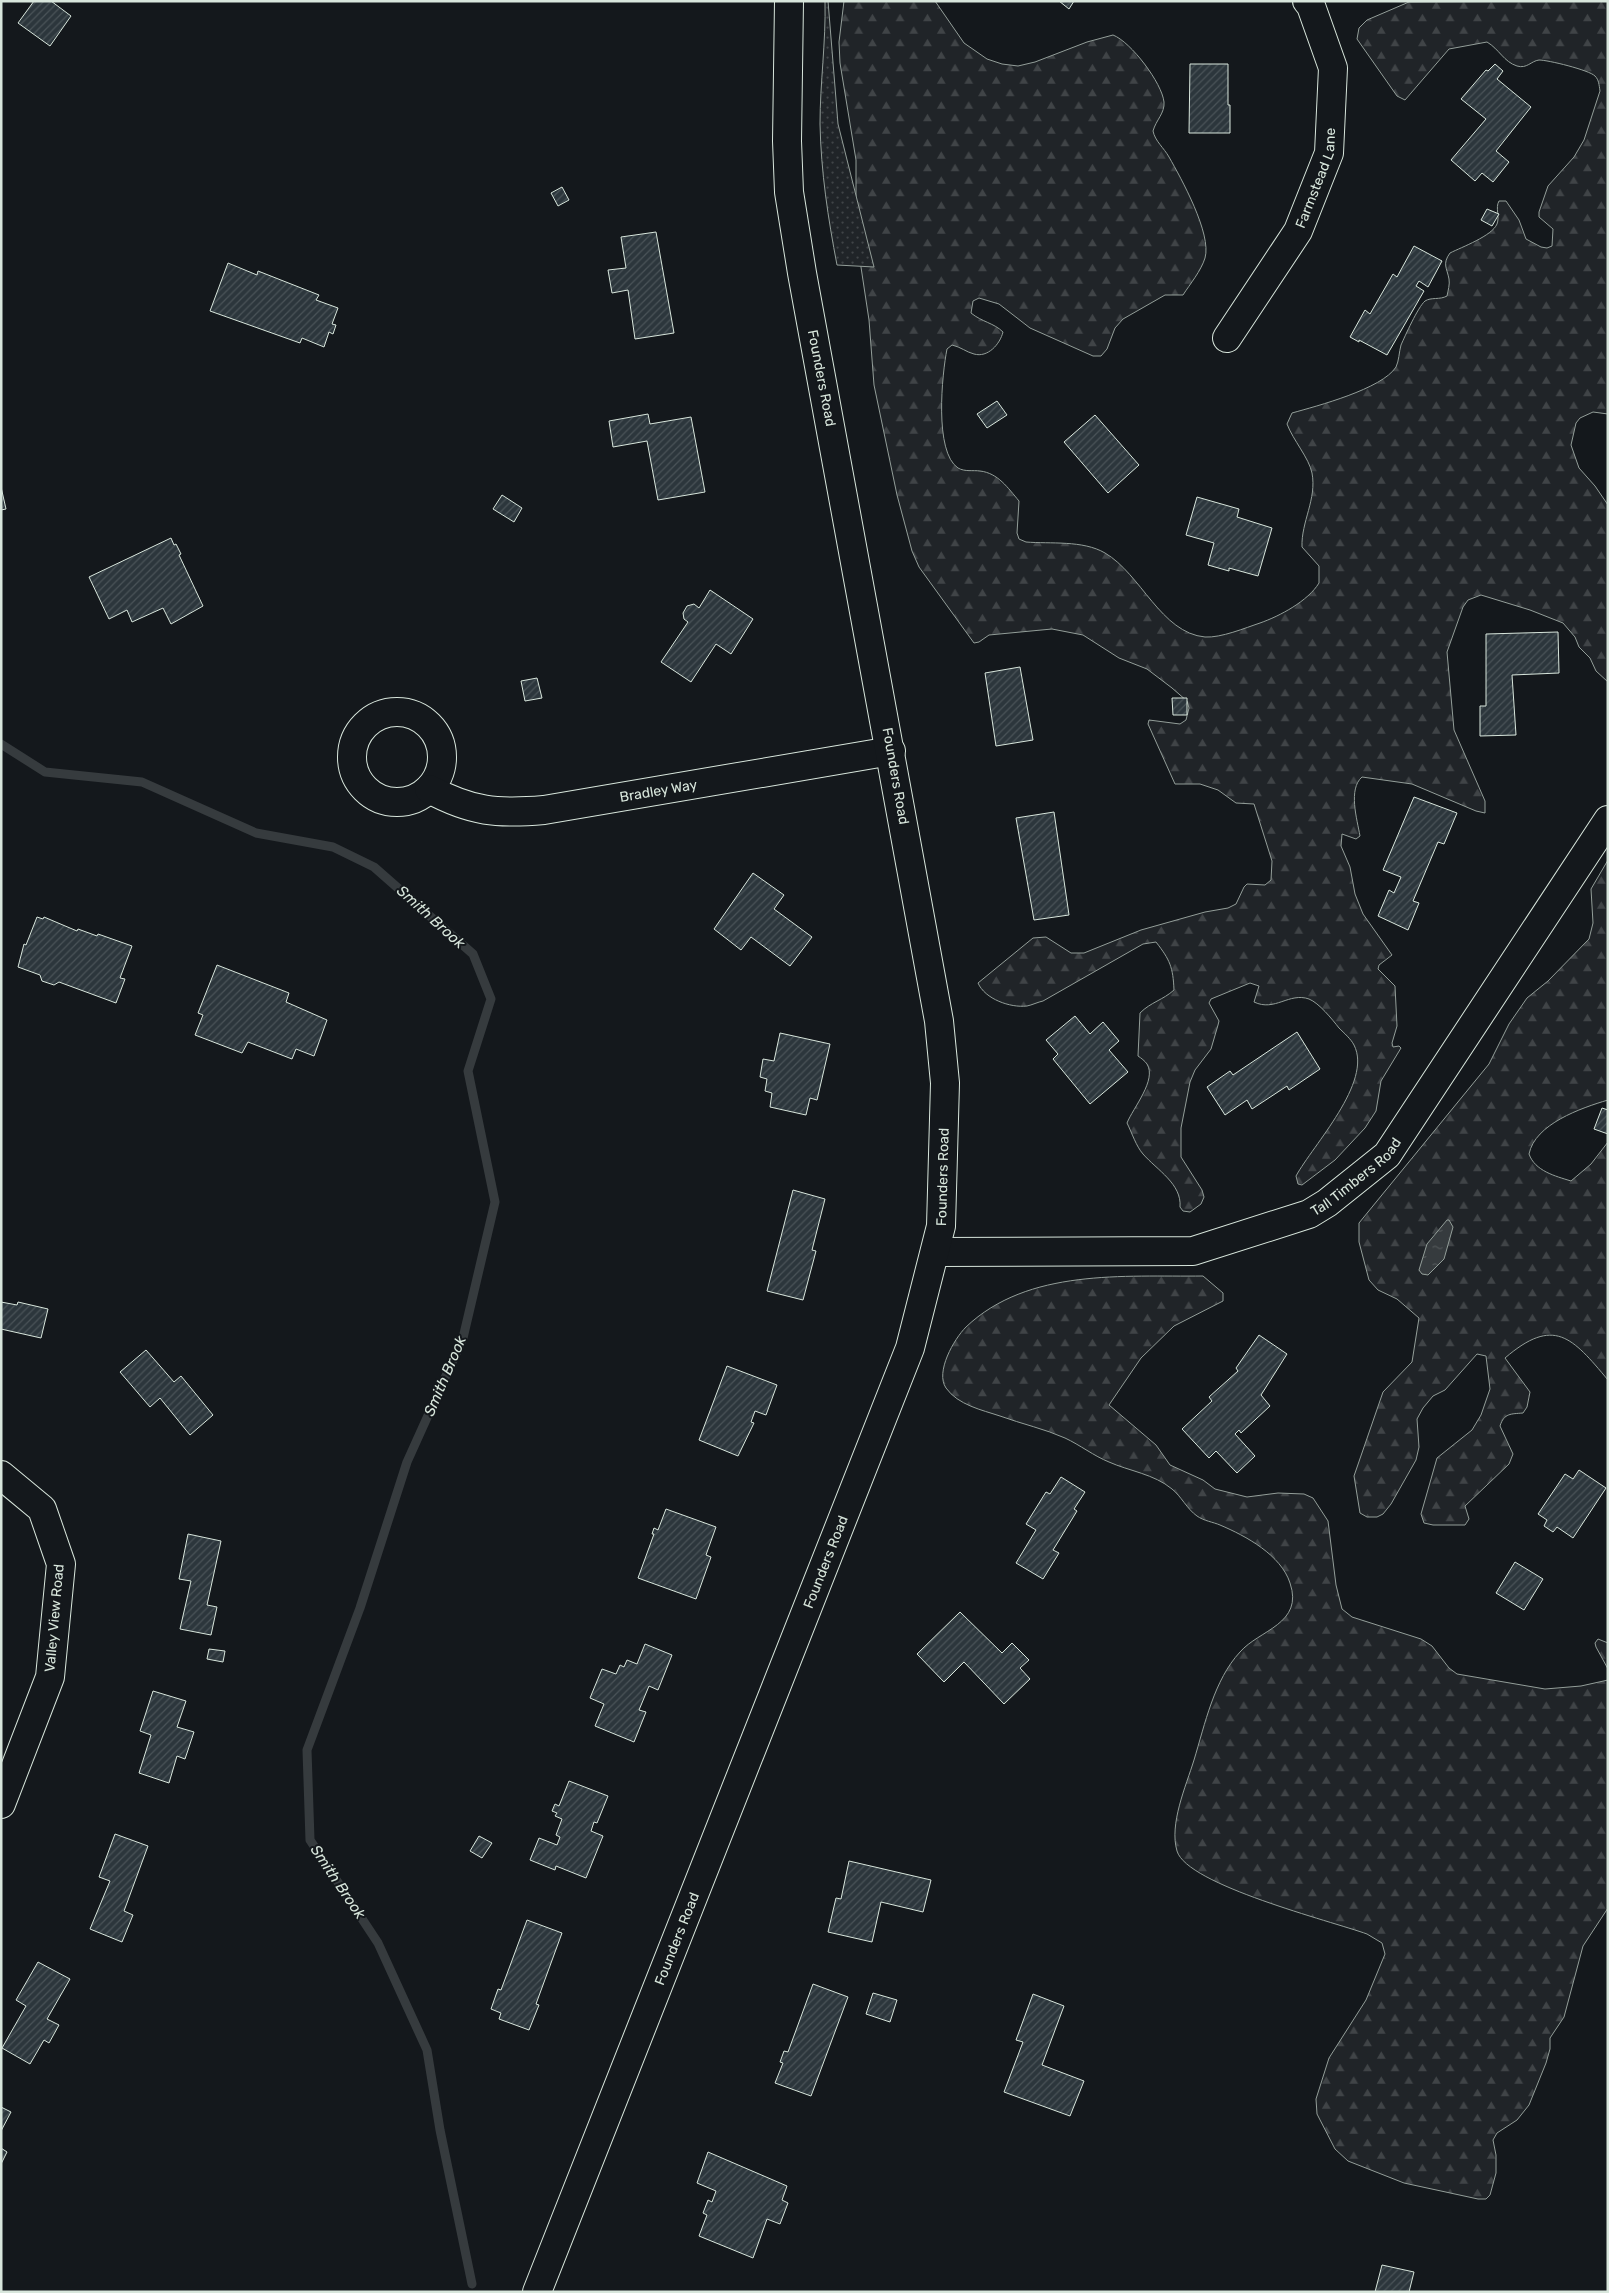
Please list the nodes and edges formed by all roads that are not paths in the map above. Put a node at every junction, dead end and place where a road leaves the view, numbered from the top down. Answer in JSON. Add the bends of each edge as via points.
{"nodes":[{"id":1,"x":789,"y":1,"type":"edge"},
{"id":2,"x":1307,"y":1,"type":"edge"},
{"id":3,"x":1227,"y":338,"type":"dead end"},
{"id":4,"x":891,"y":750,"type":"junction"},
{"id":5,"x":429,"y":790,"type":"dead end"},
{"id":6,"x":1608,"y":820,"type":"edge"},
{"id":7,"x":935,"y":1252,"type":"junction"},
{"id":8,"x":1,"y":1475,"type":"edge"},
{"id":9,"x":1,"y":1804,"type":"edge"},
{"id":10,"x":537,"y":2292,"type":"edge"}],
"edges":[{"from":1,"to":4,"type":"street","name":"Founders Road","via":[[789,192]]},
{"from":2,"to":3,"type":"street","name":"Farmstead Lane","via":[[1333,68],[1329,153],[1298,231]]},
{"from":4,"to":5,"type":"street","name":"Bradley Way","via":[[544,810],[474,809]]},
{"from":4,"to":7,"type":"street","name":"Founders Road","via":[[940,1021],[946,1083],[941,1226]]},
{"from":6,"to":7,"type":"street","name":"Tall Timbers Road","via":[[1387,1155],[1327,1203],[1309,1214],[1192,1250]]},
{"from":7,"to":10,"type":"street","name":"Founders Road","via":[[910,1348]]},
{"from":8,"to":9,"type":"street","name":"Valley View Road","via":[[42,1509],[61,1564],[50,1677]]}]}
